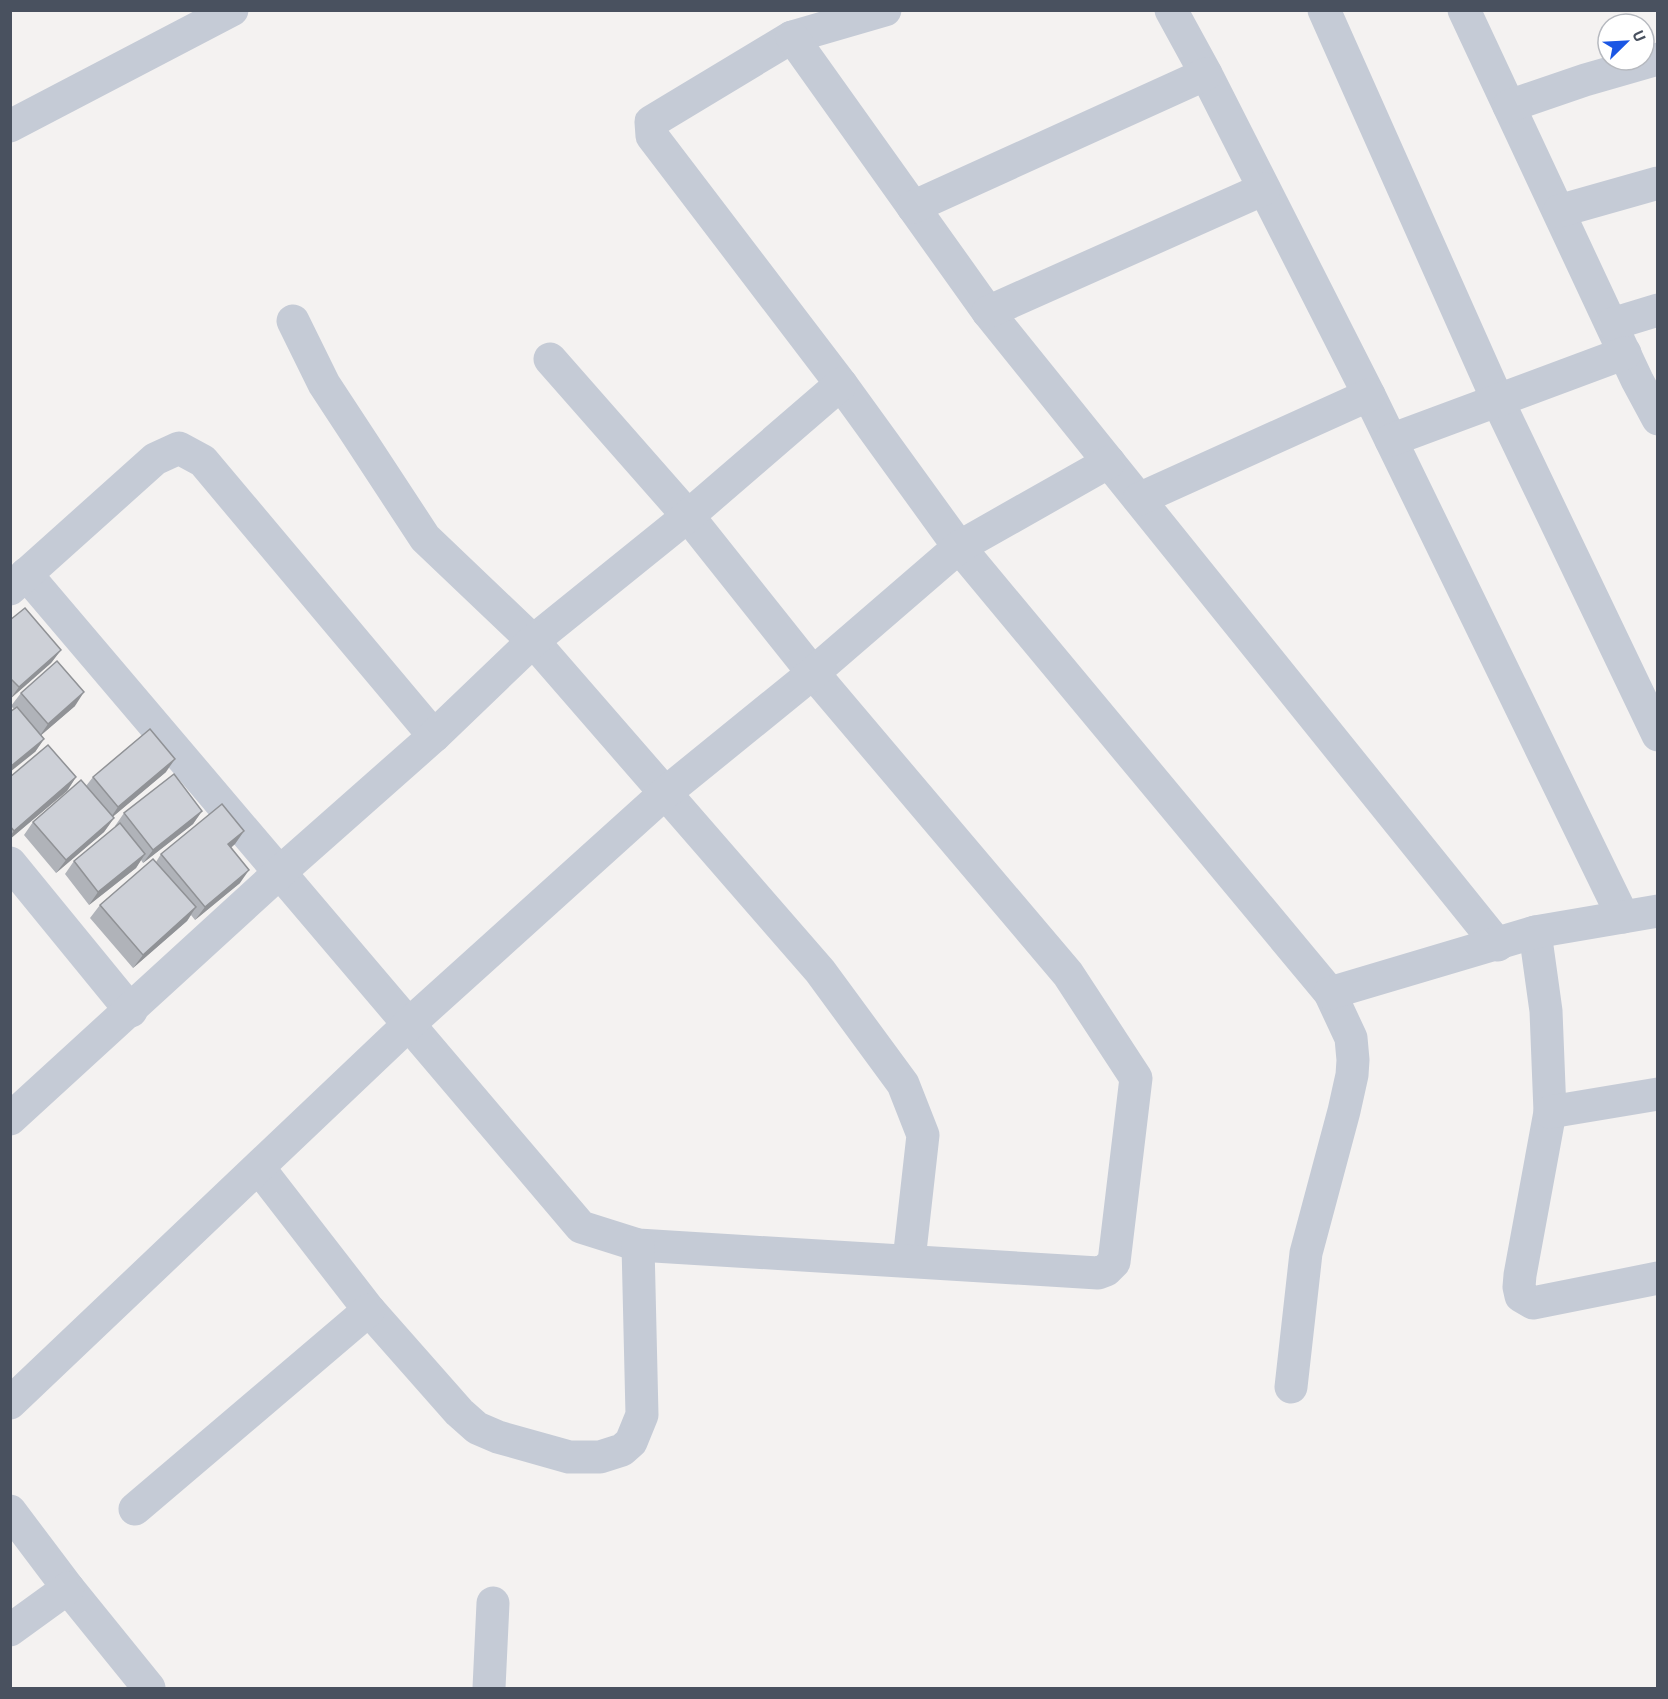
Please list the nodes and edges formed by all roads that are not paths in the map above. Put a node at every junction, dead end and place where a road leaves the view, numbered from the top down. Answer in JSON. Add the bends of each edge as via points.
{"nodes":[{"id":1,"x":232,"y":10,"type":"edge"},
{"id":2,"x":885,"y":10,"type":"edge"},
{"id":3,"x":1171,"y":10,"type":"edge"},
{"id":4,"x":1324,"y":10,"type":"edge"},
{"id":5,"x":1464,"y":10,"type":"edge"},
{"id":6,"x":792,"y":37,"type":"junction"},
{"id":7,"x":1658,"y":59,"type":"edge"},
{"id":8,"x":1206,"y":74,"type":"junction"},
{"id":9,"x":1509,"y":106,"type":"junction"},
{"id":10,"x":10,"y":126,"type":"edge"},
{"id":11,"x":1658,"y":183,"type":"edge"},
{"id":12,"x":1264,"y":189,"type":"junction"},
{"id":13,"x":913,"y":207,"type":"junction"},
{"id":14,"x":1558,"y":211,"type":"junction"},
{"id":15,"x":1658,"y":310,"type":"edge"},
{"id":16,"x":988,"y":312,"type":"junction"},
{"id":17,"x":293,"y":321,"type":"dead end"},
{"id":18,"x":1612,"y":324,"type":"junction"},
{"id":19,"x":1625,"y":354,"type":"junction"},
{"id":20,"x":550,"y":359,"type":"dead end"},
{"id":21,"x":841,"y":384,"type":"junction"},
{"id":22,"x":1369,"y":395,"type":"junction"},
{"id":23,"x":1498,"y":401,"type":"junction"},
{"id":24,"x":1658,"y":419,"type":"edge"},
{"id":25,"x":1392,"y":440,"type":"junction"},
{"id":26,"x":1109,"y":462,"type":"junction"},
{"id":27,"x":1139,"y":499,"type":"junction"},
{"id":28,"x":688,"y":516,"type":"junction"},
{"id":29,"x":959,"y":547,"type":"junction"},
{"id":30,"x":18,"y":581,"type":"edge"},
{"id":31,"x":533,"y":641,"type":"junction"},
{"id":32,"x":813,"y":673,"type":"junction"},
{"id":33,"x":1658,"y":735,"type":"edge"},
{"id":34,"x":434,"y":736,"type":"junction"},
{"id":35,"x":664,"y":794,"type":"junction"},
{"id":36,"x":10,"y":863,"type":"edge"},
{"id":37,"x":279,"y":873,"type":"junction"},
{"id":38,"x":1658,"y":911,"type":"edge"},
{"id":39,"x":1623,"y":917,"type":"junction"},
{"id":40,"x":1535,"y":932,"type":"junction"},
{"id":41,"x":1498,"y":945,"type":"junction"},
{"id":42,"x":1330,"y":993,"type":"junction"},
{"id":43,"x":131,"y":1011,"type":"junction"},
{"id":44,"x":408,"y":1025,"type":"junction"},
{"id":45,"x":1658,"y":1094,"type":"edge"},
{"id":46,"x":1550,"y":1112,"type":"junction"},
{"id":47,"x":10,"y":1119,"type":"edge"},
{"id":48,"x":259,"y":1168,"type":"junction"},
{"id":49,"x":639,"y":1245,"type":"junction"},
{"id":50,"x":909,"y":1260,"type":"junction"},
{"id":51,"x":1658,"y":1278,"type":"edge"},
{"id":52,"x":369,"y":1310,"type":"junction"},
{"id":53,"x":1291,"y":1387,"type":"dead end"},
{"id":54,"x":10,"y":1403,"type":"edge"},
{"id":55,"x":135,"y":1509,"type":"dead end"},
{"id":56,"x":10,"y":1511,"type":"edge"},
{"id":57,"x":68,"y":1588,"type":"junction"},
{"id":58,"x":493,"y":1603,"type":"dead end"},
{"id":59,"x":10,"y":1630,"type":"edge"},
{"id":60,"x":149,"y":1689,"type":"edge"},
{"id":61,"x":489,"y":1689,"type":"edge"}],
"edges":[{"from":1,"to":10,"type":"street"},
{"from":2,"to":6,"type":"street"},
{"from":3,"to":8,"type":"street"},
{"from":4,"to":23,"type":"street"},
{"from":5,"to":9,"type":"street"},
{"from":6,"to":13,"type":"street"},
{"from":6,"to":21,"type":"street","via":[[651,122],[651,135]]},
{"from":7,"to":9,"type":"street"},
{"from":8,"to":12,"type":"street"},
{"from":8,"to":13,"type":"street"},
{"from":9,"to":14,"type":"street"},
{"from":11,"to":14,"type":"street"},
{"from":12,"to":16,"type":"street"},
{"from":12,"to":22,"type":"street"},
{"from":13,"to":16,"type":"street"},
{"from":14,"to":18,"type":"street"},
{"from":15,"to":18,"type":"street"},
{"from":16,"to":26,"type":"street"},
{"from":17,"to":31,"type":"street","via":[[324,384],[425,538]]},
{"from":18,"to":19,"type":"street"},
{"from":19,"to":23,"type":"street"},
{"from":19,"to":24,"type":"street"},
{"from":20,"to":28,"type":"street"},
{"from":21,"to":28,"type":"street"},
{"from":21,"to":29,"type":"street"},
{"from":22,"to":25,"type":"street"},
{"from":22,"to":27,"type":"street"},
{"from":23,"to":25,"type":"street"},
{"from":23,"to":33,"type":"street"},
{"from":25,"to":39,"type":"street"},
{"from":26,"to":27,"type":"street"},
{"from":26,"to":29,"type":"street"},
{"from":27,"to":41,"type":"street"},
{"from":28,"to":31,"type":"street"},
{"from":28,"to":32,"type":"street"},
{"from":29,"to":32,"type":"street"},
{"from":29,"to":42,"type":"street"},
{"from":30,"to":34,"type":"street","via":[[155,459],[179,448],[203,461]]},
{"from":30,"to":37,"type":"street"},
{"from":31,"to":34,"type":"street"},
{"from":31,"to":35,"type":"street"},
{"from":32,"to":35,"type":"street"},
{"from":32,"to":50,"type":"street","via":[[1068,974],[1136,1078],[1114,1262],[1110,1267],[1098,1273]]},
{"from":34,"to":37,"type":"street"},
{"from":35,"to":44,"type":"street"},
{"from":35,"to":50,"type":"street","via":[[820,971],[903,1084],[923,1135]]},
{"from":36,"to":43,"type":"street"},
{"from":37,"to":43,"type":"street"},
{"from":37,"to":44,"type":"street"},
{"from":38,"to":39,"type":"street"},
{"from":39,"to":40,"type":"street"},
{"from":40,"to":41,"type":"street"},
{"from":40,"to":46,"type":"street","via":[[1546,1011]]},
{"from":41,"to":42,"type":"street"},
{"from":42,"to":53,"type":"street","via":[[1351,1038],[1352,1075],[1306,1253]]},
{"from":43,"to":47,"type":"street"},
{"from":44,"to":48,"type":"street"},
{"from":44,"to":49,"type":"street","via":[[581,1227]]},
{"from":45,"to":46,"type":"street"},
{"from":46,"to":51,"type":"street","via":[[1520,1275],[1521,1296],[1533,1303]]},
{"from":48,"to":52,"type":"street"},
{"from":48,"to":54,"type":"street"},
{"from":49,"to":50,"type":"street"},
{"from":49,"to":52,"type":"street","via":[[642,1414],[631,1442],[600,1457],[569,1457],[477,1428]]},
{"from":52,"to":55,"type":"street"},
{"from":56,"to":57,"type":"street"},
{"from":57,"to":59,"type":"street"},
{"from":57,"to":60,"type":"street"},
{"from":58,"to":61,"type":"street"}]}
